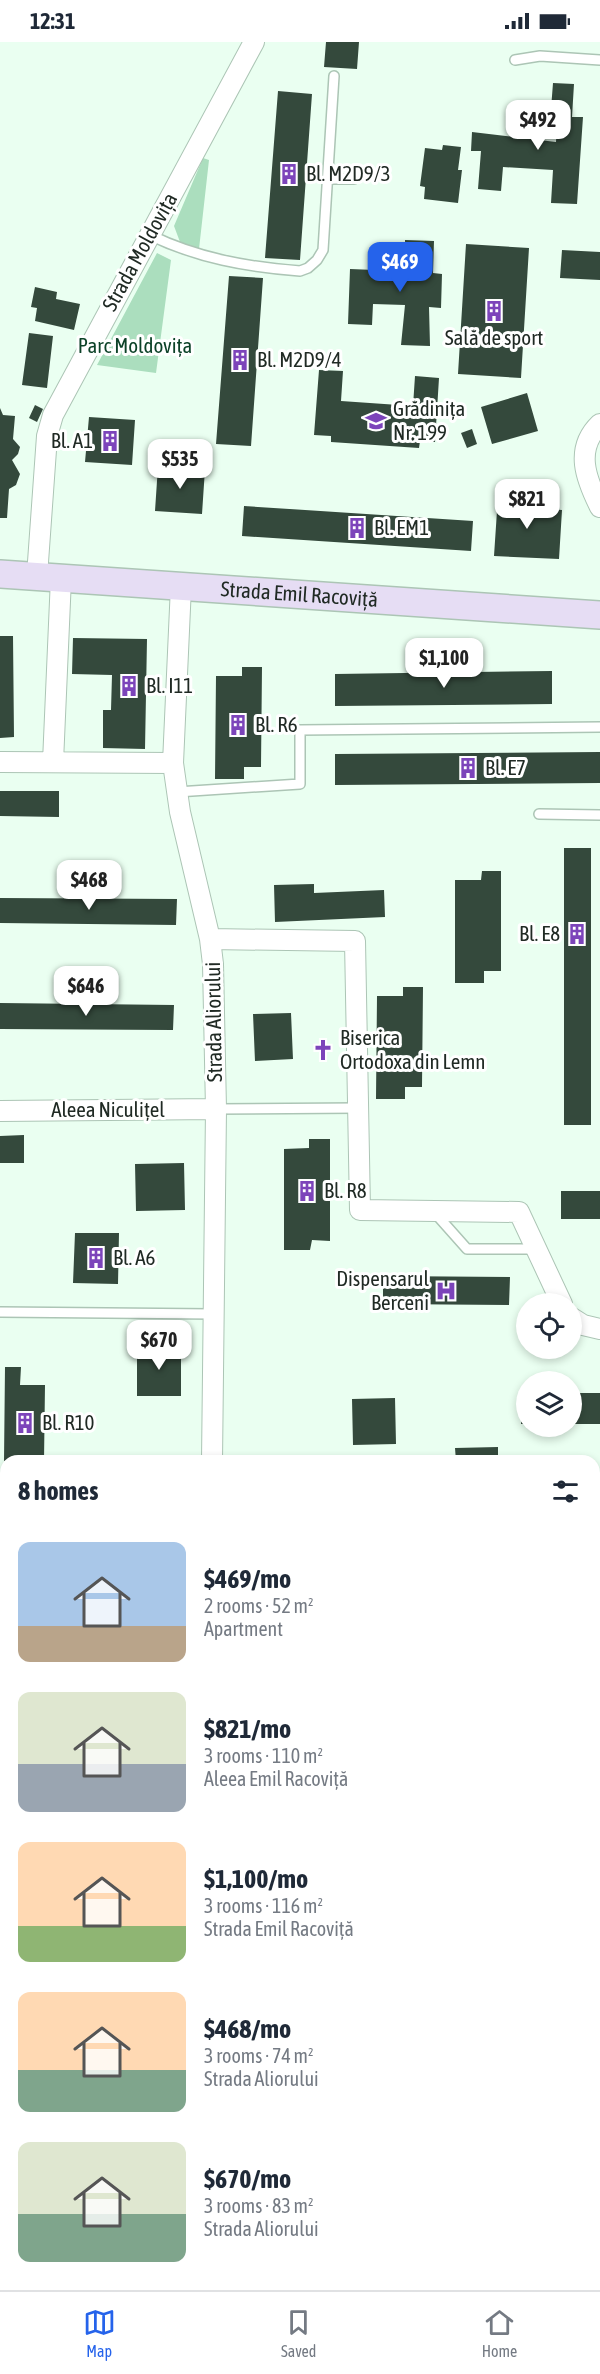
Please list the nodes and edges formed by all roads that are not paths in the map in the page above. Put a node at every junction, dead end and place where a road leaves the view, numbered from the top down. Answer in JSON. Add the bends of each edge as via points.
{"nodes":[{"id":1,"x":254,"y":42,"type":"edge"},
{"id":2,"x":515,"y":60,"type":"dead end"},
{"id":3,"x":600,"y":60,"type":"edge"},
{"id":4,"x":334,"y":75,"type":"dead end"},
{"id":5,"x":327,"y":179,"type":"junction"},
{"id":6,"x":354,"y":179,"type":"dead end"},
{"id":7,"x":150,"y":235,"type":"junction"},
{"id":8,"x":600,"y":424,"type":"edge"},
{"id":9,"x":600,"y":507,"type":"edge"},
{"id":10,"x":0,"y":574,"type":"edge"},
{"id":11,"x":49,"y":577,"type":"junction"},
{"id":12,"x":181,"y":586,"type":"junction"},
{"id":13,"x":600,"y":615,"type":"edge"},
{"id":14,"x":600,"y":727,"type":"edge"},
{"id":15,"x":0,"y":762,"type":"edge"},
{"id":16,"x":53,"y":762,"type":"junction"},
{"id":17,"x":173,"y":763,"type":"junction"},
{"id":18,"x":177,"y":792,"type":"junction"},
{"id":19,"x":539,"y":814,"type":"dead end"},
{"id":20,"x":600,"y":815,"type":"edge"},
{"id":21,"x":210,"y":939,"type":"junction"},
{"id":22,"x":358,"y":1108,"type":"junction"},
{"id":23,"x":216,"y":1109,"type":"junction"},
{"id":24,"x":0,"y":1111,"type":"edge"},
{"id":25,"x":433,"y":1211,"type":"junction"},
{"id":26,"x":537,"y":1249,"type":"junction"},
{"id":27,"x":557,"y":1293,"type":"edge"},
{"id":28,"x":0,"y":1312,"type":"edge"},
{"id":29,"x":213,"y":1314,"type":"junction"},
{"id":30,"x":582,"y":1324,"type":"edge"},
{"id":31,"x":600,"y":1329,"type":"edge"},
{"id":32,"x":212,"y":1455,"type":"edge"}],
"edges":[{"from":1,"to":7,"type":"street","name":"Strada Moldovița"},
{"from":2,"to":3,"type":"lane","via":[[540,56]]},
{"from":4,"to":5,"type":"lane"},
{"from":5,"to":6,"type":"lane"},
{"from":5,"to":7,"type":"lane","via":[[323,250],[317,260],[300,271],[205,257]]},
{"from":7,"to":11,"type":"street","name":"Strada Moldovița","via":[[52,415],[47,436]]},
{"from":8,"to":9,"type":"street","via":[[587,441],[584,460]]},
{"from":10,"to":11,"type":"street","name":"Strada Emil Racoviță"},
{"from":11,"to":12,"type":"street","name":"Strada Emil Racoviță"},
{"from":11,"to":16,"type":"street","name":"Strada Moldovița"},
{"from":12,"to":13,"type":"street","name":"Strada Emil Racoviță"},
{"from":12,"to":17,"type":"street","name":"Strada Aliorului"},
{"from":14,"to":18,"type":"lane","via":[[300,729],[300,784]]},
{"from":15,"to":16,"type":"street"},
{"from":16,"to":17,"type":"street"},
{"from":17,"to":18,"type":"street","name":"Strada Aliorului"},
{"from":18,"to":21,"type":"street","name":"Strada Aliorului"},
{"from":19,"to":20,"type":"lane"},
{"from":21,"to":22,"type":"street","via":[[355,941]]},
{"from":21,"to":23,"type":"street","name":"Strada Aliorului"},
{"from":22,"to":23,"type":"lane"},
{"from":22,"to":25,"type":"street","via":[[360,1210]]},
{"from":23,"to":24,"type":"street","name":"Aleea Niculițel"},
{"from":23,"to":29,"type":"street","name":"Strada Aliorului"},
{"from":25,"to":26,"type":"lane","via":[[467,1249]]},
{"from":25,"to":26,"type":"street","via":[[519,1212]]},
{"from":26,"to":27,"type":"street"},
{"from":28,"to":29,"type":"lane"},
{"from":29,"to":32,"type":"street","name":"Strada Aliorului"},
{"from":30,"to":31,"type":"street"}]}
